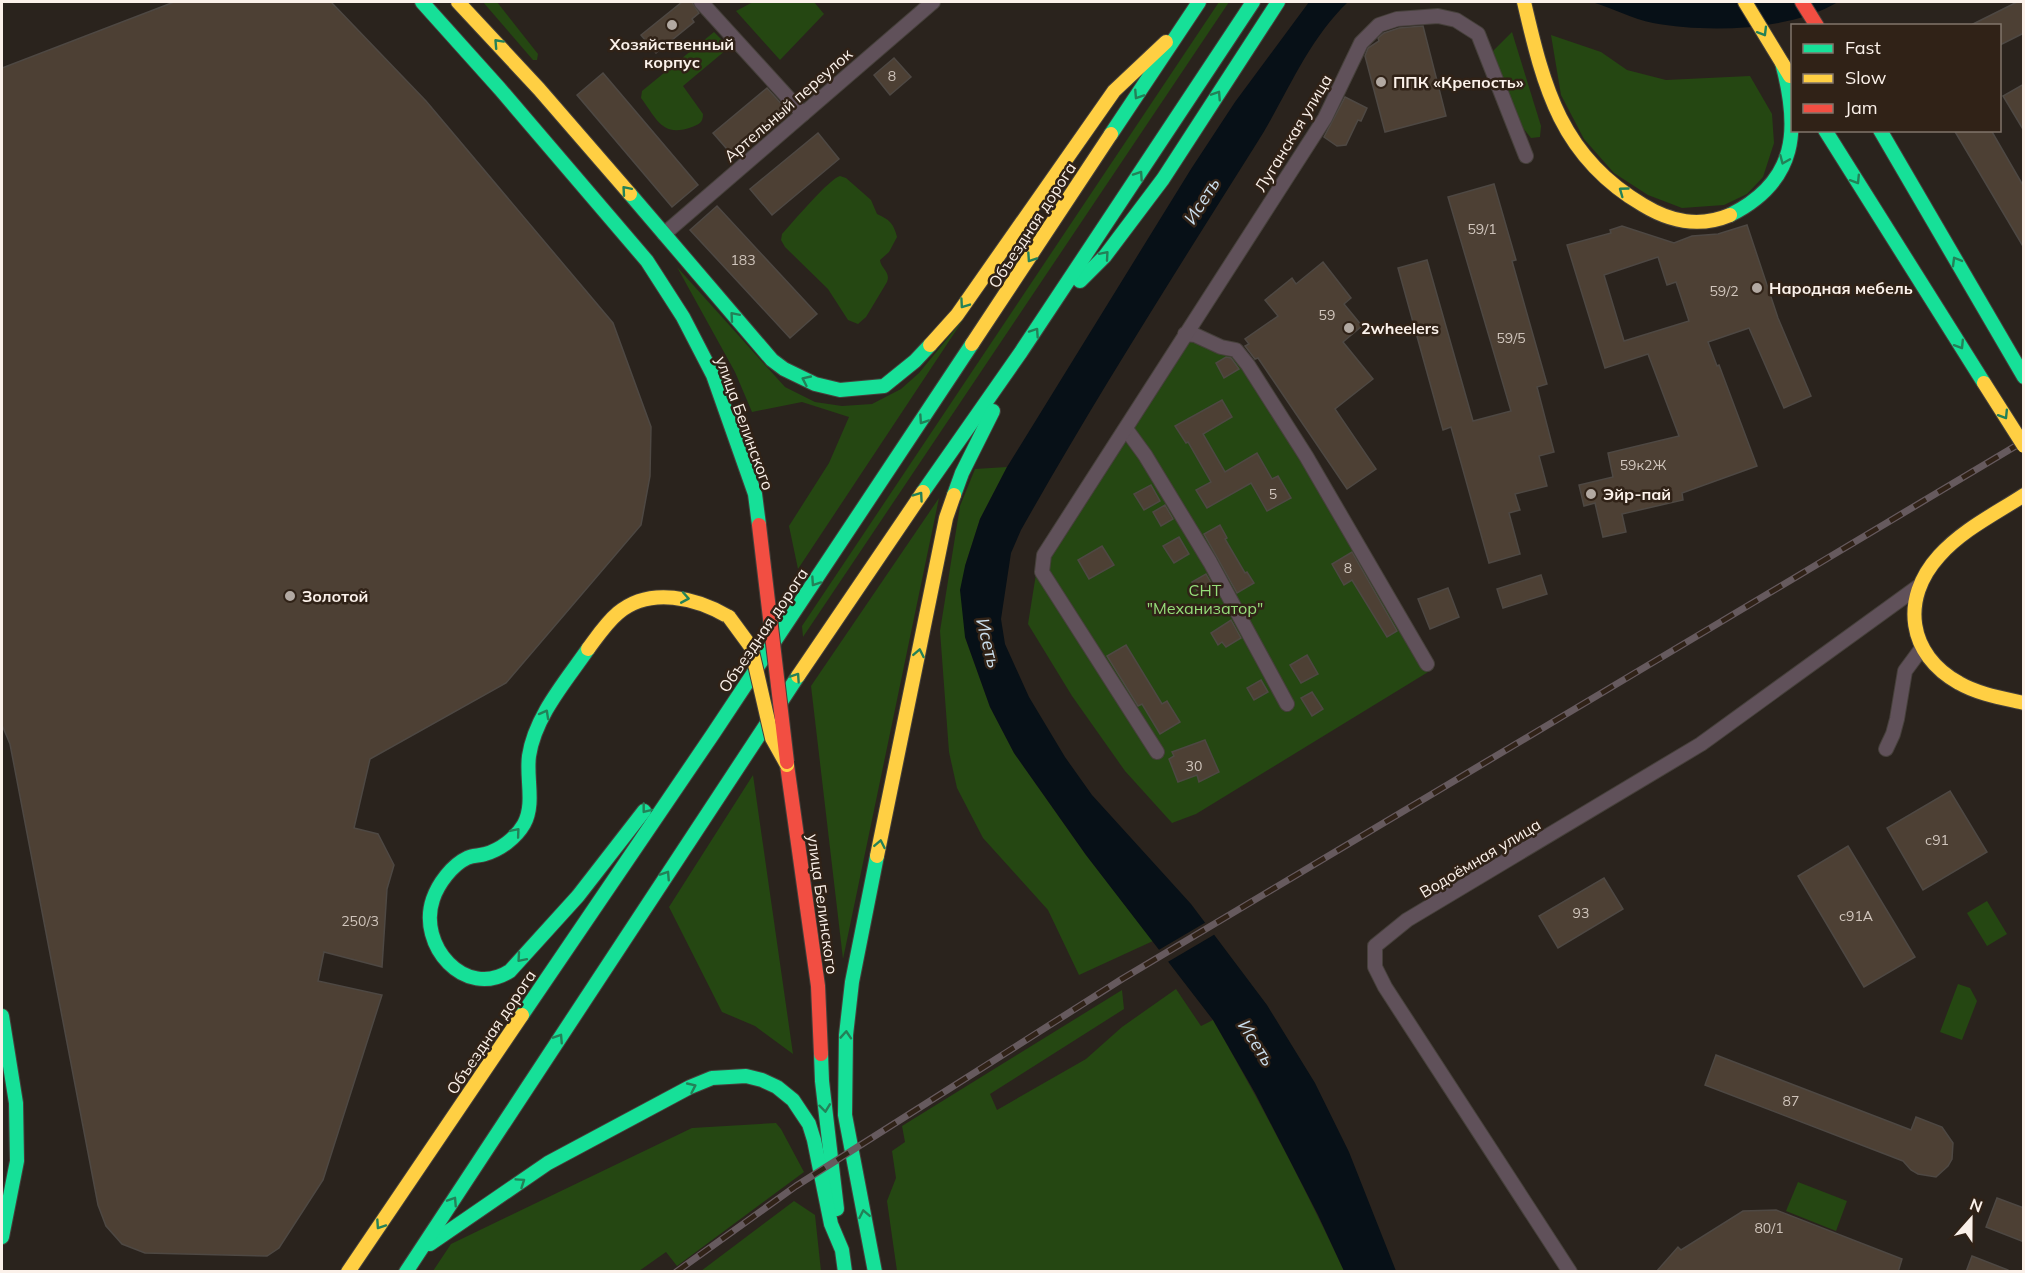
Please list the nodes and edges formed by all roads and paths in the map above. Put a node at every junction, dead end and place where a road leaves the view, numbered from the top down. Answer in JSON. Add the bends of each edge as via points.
{"nodes":[{"id":1,"x":422,"y":2,"type":"edge"},
{"id":2,"x":458,"y":2,"type":"edge"},
{"id":3,"x":701,"y":2,"type":"edge"},
{"id":4,"x":933,"y":2,"type":"edge"},
{"id":5,"x":1252,"y":2,"type":"edge"},
{"id":6,"x":1278,"y":2,"type":"edge"},
{"id":7,"x":1524,"y":2,"type":"edge"},
{"id":8,"x":1744,"y":2,"type":"edge"},
{"id":9,"x":1802,"y":2,"type":"edge"},
{"id":10,"x":1197,"y":3,"type":"edge"},
{"id":11,"x":1816,"y":24,"type":"edge"},
{"id":12,"x":1181,"y":28,"type":"junction"},
{"id":13,"x":1782,"y":63,"type":"junction"},
{"id":14,"x":1791,"y":77,"type":"edge"},
{"id":15,"x":1791,"y":104,"type":"edge"},
{"id":16,"x":803,"y":114,"type":"junction"},
{"id":17,"x":1792,"y":132,"type":"edge"},
{"id":18,"x":1826,"y":132,"type":"edge"},
{"id":19,"x":1881,"y":132,"type":"edge"},
{"id":20,"x":1526,"y":156,"type":"dead end"},
{"id":21,"x":664,"y":234,"type":"junction"},
{"id":22,"x":1049,"y":311,"type":"junction"},
{"id":23,"x":1185,"y":334,"type":"junction"},
{"id":24,"x":1021,"y":352,"type":"junction"},
{"id":25,"x":2020,"y":371,"type":"edge"},
{"id":26,"x":1126,"y":429,"type":"junction"},
{"id":27,"x":2024,"y":446,"type":"edge"},
{"id":28,"x":2024,"y":495,"type":"edge"},
{"id":29,"x":1919,"y":586,"type":"junction"},
{"id":30,"x":1922,"y":648,"type":"junction"},
{"id":31,"x":1427,"y":664,"type":"dead end"},
{"id":32,"x":2024,"y":703,"type":"edge"},
{"id":33,"x":1287,"y":704,"type":"dead end"},
{"id":34,"x":713,"y":734,"type":"junction"},
{"id":35,"x":1886,"y":749,"type":"dead end"},
{"id":36,"x":1157,"y":752,"type":"dead end"},
{"id":37,"x":787,"y":765,"type":"junction"},
{"id":38,"x":817,"y":983,"type":"junction"},
{"id":39,"x":2,"y":1016,"type":"edge"},
{"id":40,"x":845,"y":1115,"type":"junction"},
{"id":41,"x":2,"y":1237,"type":"edge"},
{"id":42,"x":421,"y":1250,"type":"junction"},
{"id":43,"x":842,"y":1250,"type":"junction"},
{"id":44,"x":348,"y":1272,"type":"edge"},
{"id":45,"x":406,"y":1272,"type":"edge"},
{"id":46,"x":845,"y":1272,"type":"edge"},
{"id":47,"x":874,"y":1272,"type":"edge"},
{"id":48,"x":1570,"y":1272,"type":"edge"}],
"edges":[{"from":1,"to":37,"type":"main road","name":"улица Белинского","bridge":true,"via":[[646,261],[683,317],[713,375],[755,494]]},
{"from":21,"to":2,"type":"main road","one_way":true},
{"from":3,"to":16,"type":"street"},
{"from":4,"to":16,"type":"street","name":"Артельный переулок"},
{"from":22,"to":5,"type":"main road","one_way":true},
{"from":22,"to":6,"type":"main road","one_way":true,"via":[[1105,256],[1163,179]]},
{"from":17,"to":7,"type":"main road","one_way":true,"via":[[1778,174],[1748,205],[1729,216],[1697,223],[1663,215],[1598,174],[1568,134],[1548,90]]},
{"from":8,"to":13,"type":"main road","one_way":true},
{"from":9,"to":11,"type":"main road"},
{"from":10,"to":12,"type":"main road","name":"Объездная дорога"},
{"from":12,"to":21,"type":"main road","one_way":true,"via":[[1114,91],[957,315],[915,361],[884,386],[840,390],[814,384],[784,369]]},
{"from":12,"to":34,"type":"main road","name":"Объездная дорога","one_way":true},
{"from":13,"to":14,"type":"main road"},
{"from":13,"to":15,"type":"main road","one_way":true},
{"from":16,"to":21,"type":"street","name":"Артельный переулок"},
{"from":18,"to":27,"type":"main road","one_way":true,"bridge":true},
{"from":25,"to":19,"type":"main road","one_way":true},
{"from":20,"to":23,"type":"street","name":"Луганская улица","via":[[1478,34],[1456,20],[1438,16],[1397,19],[1379,25],[1361,43],[1325,118]]},
{"from":24,"to":22,"type":"main road","one_way":true},
{"from":23,"to":26,"type":"street","name":"Луганская улица"},
{"from":23,"to":31,"type":"street","via":[[1236,350],[1248,365],[1306,456]]},
{"from":40,"to":24,"type":"main road","one_way":true,"via":[[846,1035],[852,982],[946,518],[962,473]]},
{"from":42,"to":24,"type":"main road","one_way":true,"via":[[743,756]]},
{"from":26,"to":33,"type":"street","via":[[1210,562]]},
{"from":26,"to":36,"type":"street","name":"Луганская улица","via":[[1044,555],[1042,572]]},
{"from":28,"to":29,"type":"main road","via":[[1959,537],[1937,558]]},
{"from":29,"to":30,"type":"main road","via":[[1912,610]]},
{"from":29,"to":48,"type":"street","name":"Водоёмная улица","via":[[1701,744],[1407,920],[1376,946],[1375,967],[1385,987]]},
{"from":30,"to":32,"type":"main road","via":[[1946,676],[1959,684]]},
{"from":30,"to":35,"type":"street","via":[[1905,671],[1897,719]]},
{"from":34,"to":37,"type":"main road","one_way":true,"bridge":true,"via":[[666,783],[564,913],[510,971],[492,978],[476,978],[443,959],[432,942],[430,926],[431,904],[441,883],[466,858],[488,854],[507,843],[525,821],[529,799],[527,769],[538,727],[604,629],[628,606],[676,596],[690,598],[729,617],[751,647],[772,738]]},
{"from":34,"to":44,"type":"main road","name":"Объездная дорога","one_way":true},
{"from":37,"to":38,"type":"main road","name":"улица Белинского"},
{"from":38,"to":40,"type":"main road","name":"улица Белинского"},
{"from":38,"to":43,"type":"main road","name":"улица Белинского","one_way":true,"via":[[822,1081]]},
{"from":39,"to":41,"type":"main road","via":[[16,1103],[17,1161]]},
{"from":47,"to":40,"type":"main road","one_way":true},
{"from":42,"to":43,"type":"main road","one_way":true,"via":[[548,1163],[690,1087],[730,1076],[754,1078],[777,1087],[793,1100],[809,1124],[831,1224]]},
{"from":42,"to":45,"type":"main road"},
{"from":43,"to":46,"type":"main road"}]}
